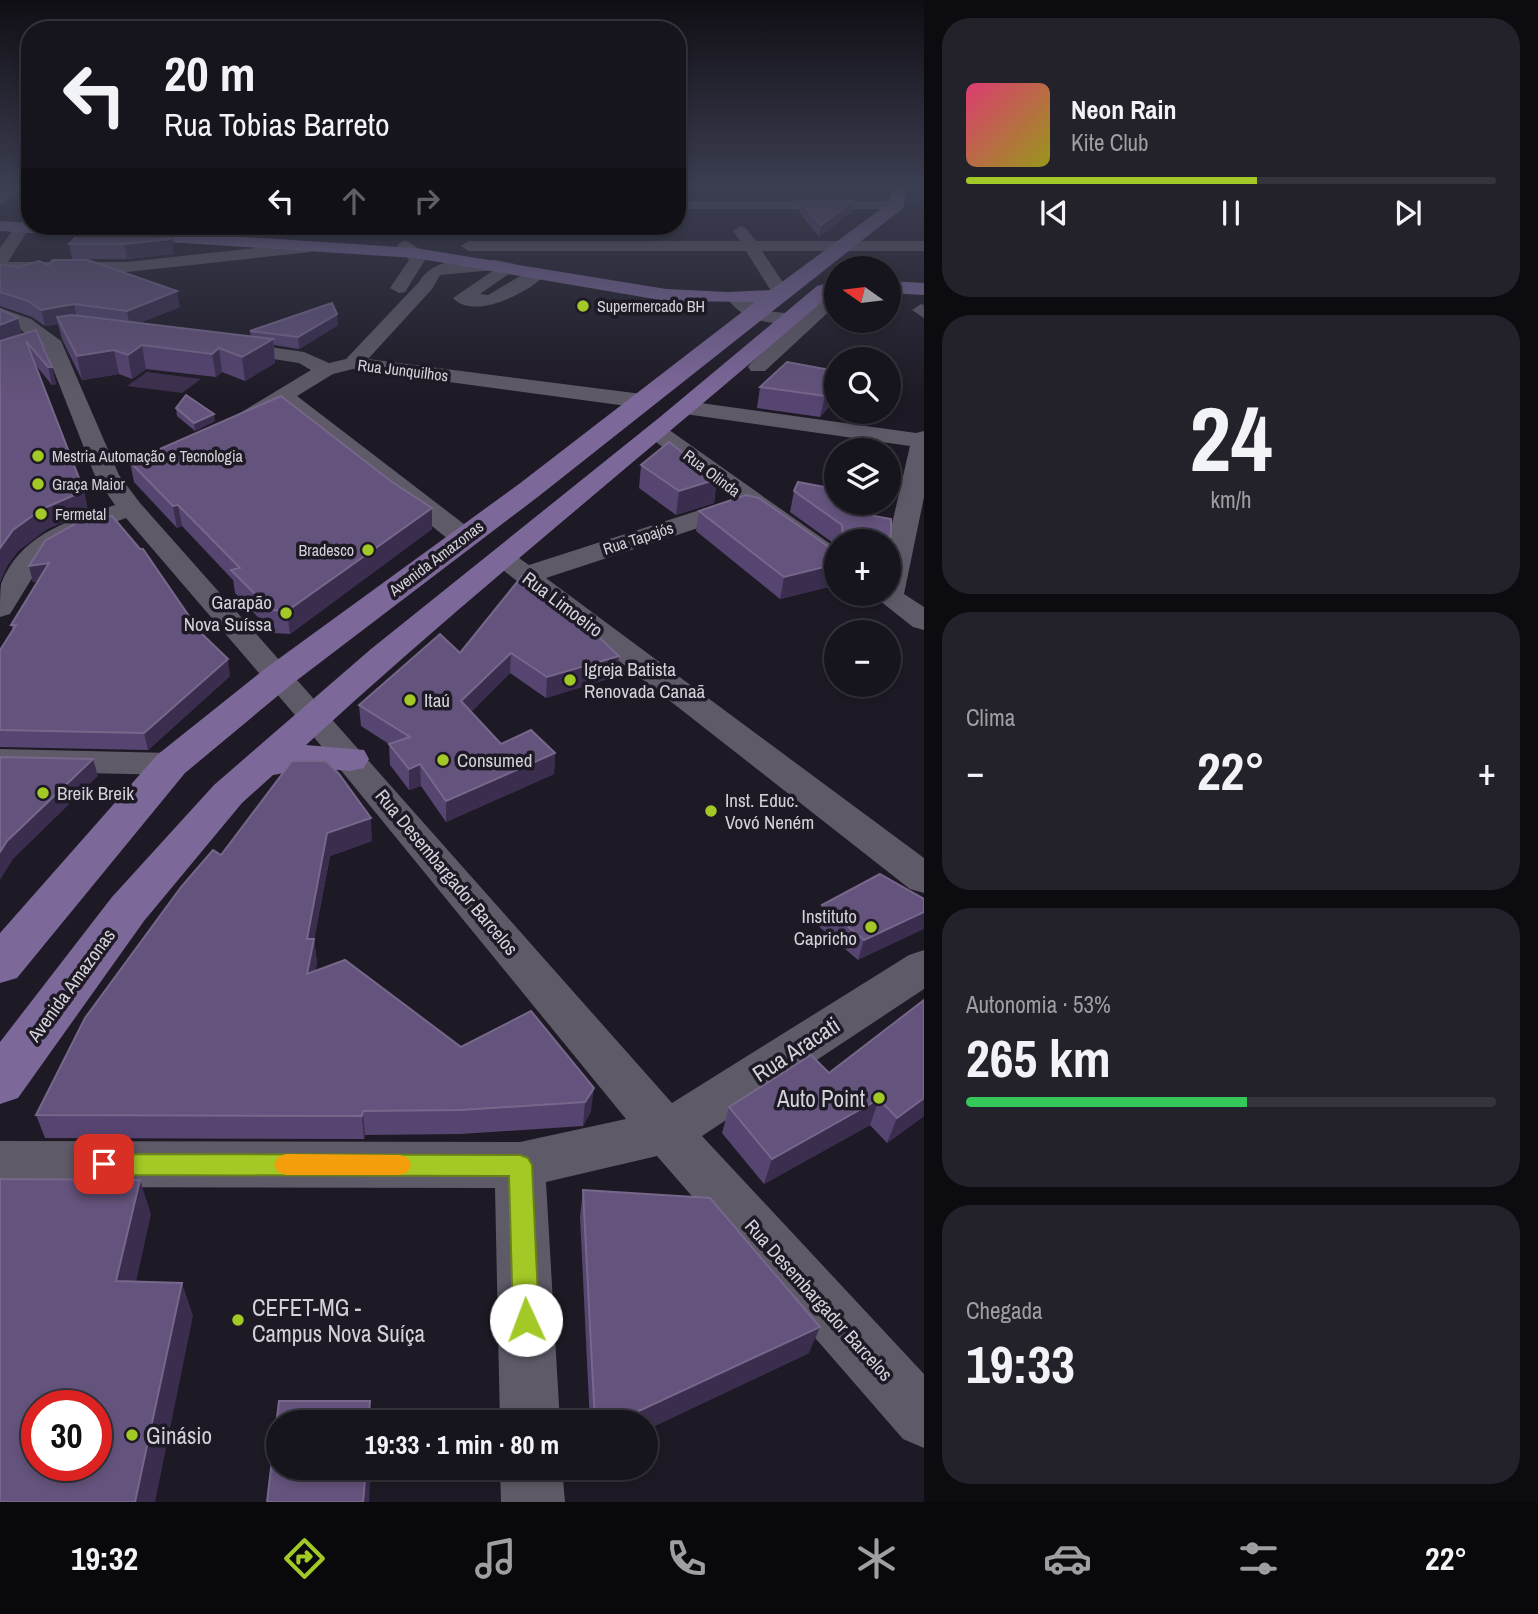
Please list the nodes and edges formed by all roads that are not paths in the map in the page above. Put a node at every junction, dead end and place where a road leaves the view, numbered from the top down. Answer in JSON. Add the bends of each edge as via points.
{"nodes":[{"id":1,"x":196,"y":256,"type":"edge"},
{"id":2,"x":227,"y":256,"type":"edge"},
{"id":3,"x":415,"y":256,"type":"edge"},
{"id":4,"x":463,"y":256,"type":"edge"},
{"id":5,"x":484,"y":256,"type":"edge"},
{"id":6,"x":544,"y":256,"type":"edge"},
{"id":7,"x":758,"y":256,"type":"edge"},
{"id":8,"x":832,"y":256,"type":"edge"},
{"id":9,"x":485,"y":259,"type":"junction"},
{"id":10,"x":193,"y":261,"type":"junction"},
{"id":11,"x":0,"y":267,"type":"edge"},
{"id":12,"x":538,"y":273,"type":"junction"},
{"id":13,"x":901,"y":273,"type":"edge"},
{"id":14,"x":924,"y":281,"type":"edge"},
{"id":15,"x":824,"y":282,"type":"edge"},
{"id":16,"x":426,"y":285,"type":"junction"},
{"id":17,"x":777,"y":286,"type":"junction"},
{"id":18,"x":901,"y":288,"type":"edge"},
{"id":19,"x":924,"y":289,"type":"edge"},
{"id":20,"x":824,"y":291,"type":"edge"},
{"id":21,"x":824,"y":291,"type":"edge"},
{"id":22,"x":755,"y":297,"type":"junction"},
{"id":23,"x":824,"y":306,"type":"edge"},
{"id":24,"x":382,"y":311,"type":"junction"},
{"id":25,"x":0,"y":314,"type":"edge"},
{"id":26,"x":806,"y":321,"type":"junction"},
{"id":27,"x":68,"y":329,"type":"edge"},
{"id":28,"x":42,"y":335,"type":"junction"},
{"id":29,"x":21,"y":343,"type":"edge"},
{"id":30,"x":208,"y":344,"type":"edge"},
{"id":31,"x":346,"y":351,"type":"junction"},
{"id":32,"x":304,"y":358,"type":"junction"},
{"id":33,"x":758,"y":367,"type":"dead end"},
{"id":34,"x":326,"y":370,"type":"junction"},
{"id":35,"x":282,"y":395,"type":"junction"},
{"id":36,"x":686,"y":408,"type":"junction"},
{"id":37,"x":649,"y":417,"type":"junction"},
{"id":38,"x":213,"y":435,"type":"edge"},
{"id":39,"x":923,"y":440,"type":"edge"},
{"id":40,"x":751,"y":502,"type":"junction"},
{"id":41,"x":131,"y":508,"type":"junction"},
{"id":42,"x":901,"y":532,"type":"edge"},
{"id":43,"x":463,"y":537,"type":"junction"},
{"id":44,"x":824,"y":553,"type":"edge"},
{"id":45,"x":514,"y":567,"type":"junction"},
{"id":46,"x":2,"y":598,"type":"edge"},
{"id":47,"x":901,"y":605,"type":"edge"},
{"id":48,"x":924,"y":621,"type":"edge"},
{"id":49,"x":279,"y":676,"type":"junction"},
{"id":50,"x":314,"y":715,"type":"junction"},
{"id":51,"x":350,"y":759,"type":"junction"},
{"id":52,"x":0,"y":761,"type":"edge"},
{"id":53,"x":171,"y":764,"type":"junction"},
{"id":54,"x":260,"y":765,"type":"junction"},
{"id":55,"x":924,"y":879,"type":"edge"},
{"id":56,"x":0,"y":965,"type":"edge"},
{"id":57,"x":924,"y":967,"type":"edge"},
{"id":58,"x":0,"y":1082,"type":"edge"},
{"id":59,"x":667,"y":1132,"type":"junction"},
{"id":60,"x":0,"y":1164,"type":"edge"},
{"id":61,"x":520,"y":1165,"type":"junction"},
{"id":62,"x":529,"y":1410,"type":"edge"},
{"id":63,"x":924,"y":1418,"type":"edge"},
{"id":64,"x":532,"y":1480,"type":"edge"},
{"id":65,"x":533,"y":1502,"type":"edge"}],
"edges":[{"from":1,"to":10,"type":"street"},
{"from":2,"to":10,"type":"street"},
{"from":3,"to":24,"type":"street","via":[[417,260]]},
{"from":4,"to":9,"type":"main road"},
{"from":5,"to":9,"type":"street"},
{"from":6,"to":9,"type":"street"},
{"from":7,"to":17,"type":"street"},
{"from":8,"to":37,"type":"main road","name":"Avenida Amazonas","via":[[669,378]]},
{"from":9,"to":12,"type":"main road"},
{"from":9,"to":12,"type":"street","via":[[462,298],[491,302]]},
{"from":9,"to":16,"type":"street","via":[[439,269]]},
{"from":9,"to":17,"type":"main road","via":[[676,289]]},
{"from":10,"to":11,"type":"street","via":[[127,267]]},
{"from":12,"to":22,"type":"main road","via":[[666,295]]},
{"from":13,"to":14,"type":"main road"},
{"from":15,"to":17,"type":"main road"},
{"from":16,"to":24,"type":"street"},
{"from":16,"to":31,"type":"street"},
{"from":18,"to":19,"type":"main road"},
{"from":20,"to":22,"type":"main road"},
{"from":21,"to":36,"type":"main road","name":"Avenida Amazonas"},
{"from":22,"to":26,"type":"street","via":[[767,300],[760,306],[739,302],[761,316]]},
{"from":23,"to":26,"type":"street"},
{"from":24,"to":31,"type":"street"},
{"from":25,"to":28,"type":"street","name":"Rua Desembargador Barcelos"},
{"from":26,"to":33,"type":"street"},
{"from":27,"to":28,"type":"street"},
{"from":28,"to":29,"type":"street"},
{"from":28,"to":41,"type":"street","name":"Rua Desembargador Barcelos","via":[[54,345],[119,471]]},
{"from":30,"to":32,"type":"street"},
{"from":31,"to":32,"type":"street"},
{"from":31,"to":34,"type":"street","name":"Rua Junquilhos"},
{"from":31,"to":37,"type":"street","name":"Rua Junquilhos"},
{"from":32,"to":34,"type":"street"},
{"from":34,"to":35,"type":"street","name":"Rua Junquilhos"},
{"from":35,"to":38,"type":"street","name":"Rua Junquilhos"},
{"from":35,"to":43,"type":"street"},
{"from":36,"to":37,"type":"main road","name":"Avenida Amazonas"},
{"from":36,"to":39,"type":"street"},
{"from":37,"to":40,"type":"street","name":"Rua Olinda"},
{"from":37,"to":43,"type":"main road","name":"Avenida Amazonas"},
{"from":37,"to":45,"type":"main road","name":"Avenida Amazonas"},
{"from":39,"to":42,"type":"street"},
{"from":40,"to":44,"type":"street","name":"Rua Olinda"},
{"from":40,"to":45,"type":"street","name":"Rua Tapajós"},
{"from":41,"to":46,"type":"street","via":[[75,527],[37,549]]},
{"from":41,"to":49,"type":"street","name":"Rua Desembargador Barcelos"},
{"from":43,"to":49,"type":"main road","name":"Avenida Amazonas"},
{"from":45,"to":50,"type":"main road","name":"Avenida Amazonas"},
{"from":45,"to":55,"type":"street","name":"Rua Limoeiro"},
{"from":47,"to":48,"type":"street"},
{"from":49,"to":50,"type":"street","name":"Rua Desembargador Barcelos"},
{"from":49,"to":53,"type":"main road","name":"Avenida Amazonas"},
{"from":50,"to":51,"type":"street","name":"Rua Desembargador Barcelos"},
{"from":50,"to":54,"type":"main road","name":"Avenida Amazonas"},
{"from":51,"to":54,"type":"main road","via":[[312,756]]},
{"from":51,"to":59,"type":"street","name":"Rua Desembargador Barcelos"},
{"from":52,"to":53,"type":"street"},
{"from":53,"to":56,"type":"main road","name":"Avenida Amazonas"},
{"from":54,"to":58,"type":"main road","name":"Avenida Amazonas","via":[[228,793],[128,909]]},
{"from":57,"to":59,"type":"street","name":"Rua Aracati"},
{"from":59,"to":61,"type":"street"},
{"from":59,"to":63,"type":"street","name":"Rua Desembargador Barcelos"},
{"from":60,"to":61,"type":"street"},
{"from":61,"to":62,"type":"street"},
{"from":64,"to":65,"type":"street"}]}
